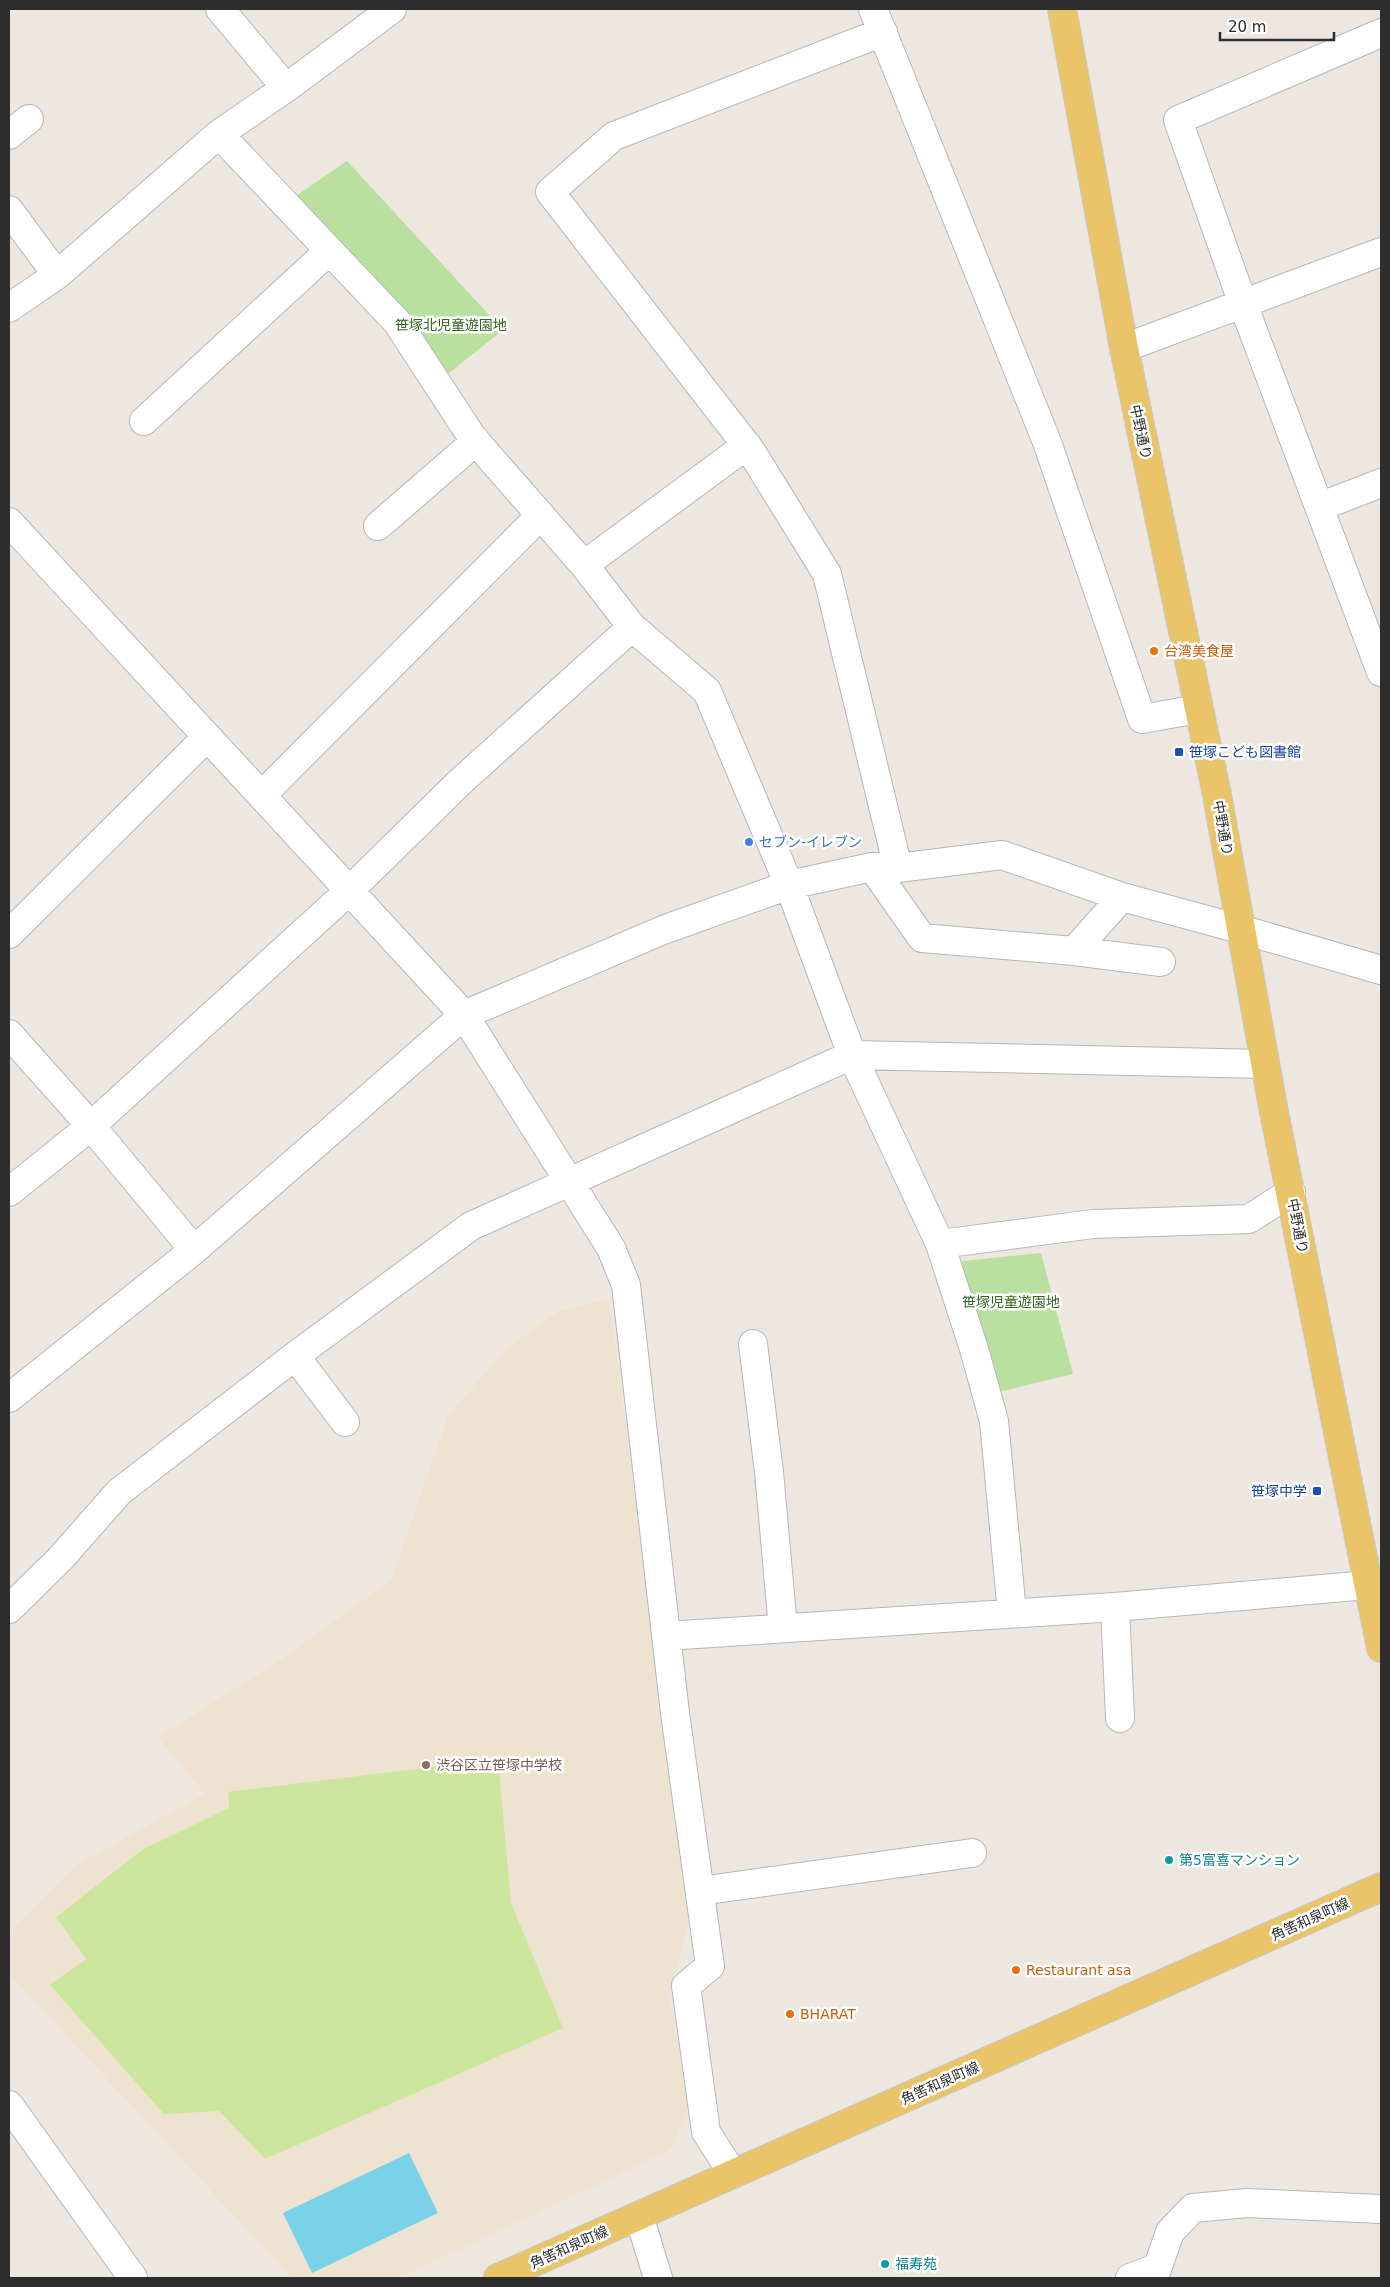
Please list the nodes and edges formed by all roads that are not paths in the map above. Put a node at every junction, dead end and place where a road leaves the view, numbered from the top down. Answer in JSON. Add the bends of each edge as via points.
{"nodes":[{"id":1,"x":220,"y":9,"type":"edge"},
{"id":2,"x":392,"y":9,"type":"edge"},
{"id":3,"x":1062,"y":9,"type":"edge"},
{"id":4,"x":878,"y":20,"type":"edge"},
{"id":5,"x":1381,"y":33,"type":"edge"},
{"id":6,"x":286,"y":88,"type":"junction"},
{"id":7,"x":219,"y":134,"type":"junction"},
{"id":8,"x":9,"y":210,"type":"edge"},
{"id":9,"x":328,"y":251,"type":"junction"},
{"id":10,"x":1381,"y":252,"type":"edge"},
{"id":11,"x":57,"y":275,"type":"junction"},
{"id":12,"x":1243,"y":304,"type":"junction"},
{"id":13,"x":9,"y":308,"type":"edge"},
{"id":14,"x":1124,"y":348,"type":"junction"},
{"id":15,"x":144,"y":421,"type":"dead end"},
{"id":16,"x":476,"y":441,"type":"junction"},
{"id":17,"x":747,"y":445,"type":"junction"},
{"id":18,"x":1381,"y":483,"type":"edge"},
{"id":19,"x":1319,"y":507,"type":"junction"},
{"id":20,"x":540,"y":516,"type":"junction"},
{"id":21,"x":9,"y":522,"type":"edge"},
{"id":22,"x":378,"y":526,"type":"dead end"},
{"id":23,"x":584,"y":565,"type":"junction"},
{"id":24,"x":632,"y":627,"type":"junction"},
{"id":25,"x":1381,"y":672,"type":"edge"},
{"id":26,"x":1198,"y":709,"type":"junction"},
{"id":27,"x":208,"y":737,"type":"junction"},
{"id":28,"x":262,"y":795,"type":"junction"},
{"id":29,"x":885,"y":868,"type":"junction"},
{"id":30,"x":789,"y":885,"type":"junction"},
{"id":31,"x":350,"y":890,"type":"junction"},
{"id":32,"x":1122,"y":897,"type":"junction"},
{"id":33,"x":1240,"y":929,"type":"junction"},
{"id":34,"x":9,"y":934,"type":"edge"},
{"id":35,"x":1074,"y":951,"type":"junction"},
{"id":36,"x":1161,"y":962,"type":"dead end"},
{"id":37,"x":1381,"y":970,"type":"edge"},
{"id":38,"x":464,"y":1015,"type":"junction"},
{"id":39,"x":9,"y":1034,"type":"edge"},
{"id":40,"x":852,"y":1054,"type":"junction"},
{"id":41,"x":1265,"y":1064,"type":"junction"},
{"id":42,"x":91,"y":1126,"type":"junction"},
{"id":43,"x":570,"y":1181,"type":"junction"},
{"id":44,"x":9,"y":1192,"type":"edge"},
{"id":45,"x":1291,"y":1192,"type":"junction"},
{"id":46,"x":940,"y":1244,"type":"junction"},
{"id":47,"x":194,"y":1250,"type":"junction"},
{"id":48,"x":753,"y":1344,"type":"dead end"},
{"id":49,"x":294,"y":1356,"type":"junction"},
{"id":50,"x":9,"y":1398,"type":"edge"},
{"id":51,"x":345,"y":1422,"type":"dead end"},
{"id":52,"x":1368,"y":1585,"type":"junction"},
{"id":53,"x":1115,"y":1607,"type":"junction"},
{"id":54,"x":9,"y":1609,"type":"edge"},
{"id":55,"x":1012,"y":1613,"type":"junction"},
{"id":56,"x":783,"y":1628,"type":"junction"},
{"id":57,"x":666,"y":1636,"type":"junction"},
{"id":58,"x":1381,"y":1648,"type":"edge"},
{"id":59,"x":1120,"y":1718,"type":"dead end"},
{"id":60,"x":972,"y":1853,"type":"dead end"},
{"id":61,"x":1381,"y":1887,"type":"edge"},
{"id":62,"x":700,"y":1891,"type":"junction"},
{"id":63,"x":9,"y":2105,"type":"edge"},
{"id":64,"x":733,"y":2174,"type":"junction"},
{"id":65,"x":1381,"y":2209,"type":"edge"},
{"id":66,"x":639,"y":2216,"type":"junction"},
{"id":67,"x":1156,"y":2273,"type":"edge"},
{"id":68,"x":133,"y":2278,"type":"edge"},
{"id":69,"x":498,"y":2278,"type":"edge"},
{"id":70,"x":658,"y":2278,"type":"edge"},
{"id":71,"x":1130,"y":2278,"type":"edge"}],
"edges":[{"from":1,"to":6,"type":"street"},
{"from":2,"to":6,"type":"street"},
{"from":3,"to":14,"type":"main road","name":"中野通り"},
{"from":4,"to":17,"type":"street","via":[[614,136],[550,192]]},
{"from":4,"to":26,"type":"street","via":[[1047,442],[1142,719]]},
{"from":5,"to":12,"type":"street","via":[[1178,120]]},
{"from":6,"to":7,"type":"street"},
{"from":7,"to":9,"type":"street"},
{"from":7,"to":11,"type":"street"},
{"from":8,"to":11,"type":"street"},
{"from":9,"to":15,"type":"street"},
{"from":9,"to":16,"type":"street","via":[[397,322]]},
{"from":10,"to":12,"type":"street"},
{"from":11,"to":13,"type":"street"},
{"from":12,"to":14,"type":"street"},
{"from":12,"to":19,"type":"street"},
{"from":14,"to":26,"type":"main road","name":"中野通り"},
{"from":16,"to":20,"type":"street"},
{"from":16,"to":22,"type":"street"},
{"from":17,"to":23,"type":"street"},
{"from":17,"to":29,"type":"street","via":[[828,574]]},
{"from":18,"to":19,"type":"street"},
{"from":19,"to":25,"type":"street"},
{"from":20,"to":23,"type":"street"},
{"from":20,"to":28,"type":"street"},
{"from":21,"to":27,"type":"street"},
{"from":23,"to":24,"type":"street"},
{"from":24,"to":30,"type":"street","via":[[708,691]]},
{"from":24,"to":31,"type":"street","via":[[460,782]]},
{"from":26,"to":33,"type":"main road","name":"中野通り","via":[[1217,795]]},
{"from":27,"to":28,"type":"street"},
{"from":27,"to":34,"type":"street"},
{"from":28,"to":31,"type":"street"},
{"from":29,"to":30,"type":"street"},
{"from":29,"to":32,"type":"street","via":[[1002,855]]},
{"from":29,"to":35,"type":"street","via":[[922,938]]},
{"from":30,"to":38,"type":"street","via":[[663,930]]},
{"from":30,"to":40,"type":"street"},
{"from":31,"to":38,"type":"street"},
{"from":31,"to":42,"type":"street"},
{"from":32,"to":33,"type":"street"},
{"from":32,"to":35,"type":"street"},
{"from":33,"to":37,"type":"street"},
{"from":33,"to":41,"type":"main road","name":"中野通り"},
{"from":35,"to":36,"type":"street"},
{"from":38,"to":43,"type":"street"},
{"from":38,"to":47,"type":"street"},
{"from":39,"to":42,"type":"street"},
{"from":40,"to":41,"type":"street"},
{"from":40,"to":43,"type":"street"},
{"from":40,"to":46,"type":"street"},
{"from":41,"to":45,"type":"main road","name":"中野通り"},
{"from":42,"to":44,"type":"street"},
{"from":42,"to":47,"type":"street"},
{"from":43,"to":49,"type":"street","via":[[471,1226]]},
{"from":43,"to":57,"type":"street","via":[[611,1248],[626,1285]]},
{"from":45,"to":46,"type":"street","via":[[1249,1219],[1093,1224]]},
{"from":45,"to":52,"type":"main road","name":"中野通り"},
{"from":46,"to":55,"type":"street","via":[[994,1420]]},
{"from":47,"to":50,"type":"street"},
{"from":48,"to":56,"type":"street"},
{"from":49,"to":51,"type":"street"},
{"from":49,"to":54,"type":"street","via":[[120,1492],[60,1559]]},
{"from":52,"to":53,"type":"street"},
{"from":52,"to":58,"type":"main road","name":"中野通り"},
{"from":53,"to":55,"type":"street"},
{"from":53,"to":59,"type":"street"},
{"from":55,"to":56,"type":"street"},
{"from":56,"to":57,"type":"street"},
{"from":57,"to":62,"type":"street"},
{"from":60,"to":62,"type":"street"},
{"from":61,"to":64,"type":"main road","name":"角筈和泉町線"},
{"from":62,"to":64,"type":"street","via":[[710,1966],[686,1986],[706,2132]]},
{"from":63,"to":68,"type":"street"},
{"from":64,"to":66,"type":"main road","name":"角筈和泉町線"},
{"from":65,"to":67,"type":"street","via":[[1247,2203],[1193,2208],[1170,2232]]},
{"from":66,"to":69,"type":"main road","name":"角筈和泉町線"},
{"from":66,"to":70,"type":"street"},
{"from":67,"to":71,"type":"street"}]}
